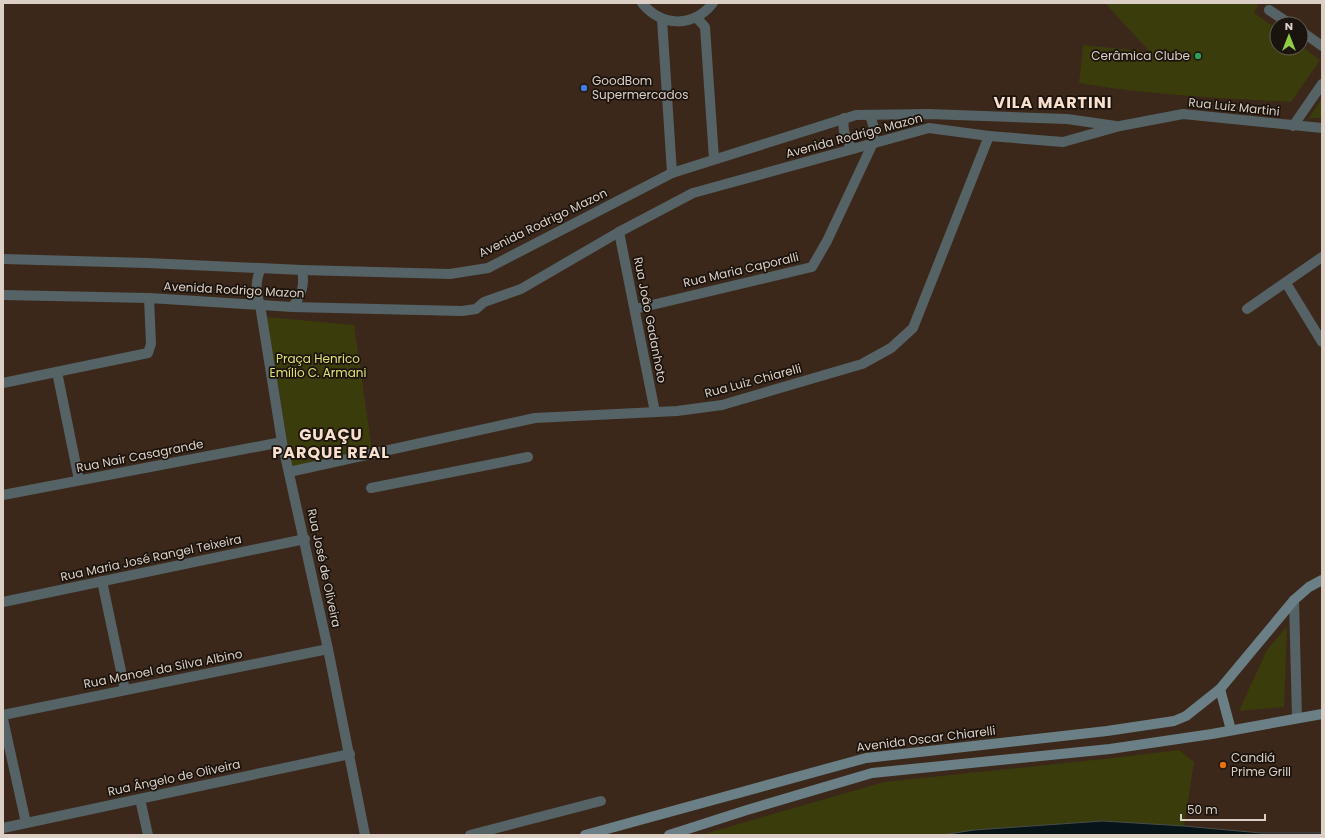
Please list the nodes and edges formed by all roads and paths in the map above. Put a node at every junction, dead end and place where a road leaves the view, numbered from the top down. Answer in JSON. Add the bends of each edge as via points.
{"nodes":[{"id":1,"x":642,"y":3,"type":"edge"},
{"id":2,"x":713,"y":3,"type":"edge"},
{"id":3,"x":1269,"y":10,"type":"dead end"},
{"id":4,"x":1278,"y":16,"type":"edge"},
{"id":5,"x":697,"y":18,"type":"junction"},
{"id":6,"x":662,"y":19,"type":"junction"},
{"id":7,"x":1309,"y":37,"type":"edge"},
{"id":8,"x":1322,"y":46,"type":"edge"},
{"id":9,"x":1322,"y":84,"type":"edge"},
{"id":10,"x":870,"y":115,"type":"junction"},
{"id":11,"x":844,"y":118,"type":"junction"},
{"id":12,"x":1120,"y":126,"type":"junction"},
{"id":13,"x":1293,"y":126,"type":"junction"},
{"id":14,"x":1322,"y":128,"type":"edge"},
{"id":15,"x":989,"y":136,"type":"junction"},
{"id":16,"x":873,"y":143,"type":"junction"},
{"id":17,"x":853,"y":149,"type":"junction"},
{"id":18,"x":714,"y":159,"type":"junction"},
{"id":19,"x":672,"y":173,"type":"junction"},
{"id":20,"x":619,"y":232,"type":"junction"},
{"id":21,"x":1322,"y":257,"type":"edge"},
{"id":22,"x":3,"y":259,"type":"edge"},
{"id":23,"x":261,"y":268,"type":"junction"},
{"id":24,"x":302,"y":270,"type":"junction"},
{"id":25,"x":1286,"y":283,"type":"junction"},
{"id":26,"x":3,"y":295,"type":"edge"},
{"id":27,"x":149,"y":298,"type":"junction"},
{"id":28,"x":260,"y":306,"type":"junction"},
{"id":29,"x":292,"y":307,"type":"junction"},
{"id":30,"x":635,"y":309,"type":"junction"},
{"id":31,"x":1247,"y":309,"type":"dead end"},
{"id":32,"x":1322,"y":342,"type":"edge"},
{"id":33,"x":57,"y":372,"type":"junction"},
{"id":34,"x":3,"y":383,"type":"edge"},
{"id":35,"x":655,"y":412,"type":"junction"},
{"id":36,"x":282,"y":442,"type":"junction"},
{"id":37,"x":528,"y":457,"type":"dead end"},
{"id":38,"x":289,"y":472,"type":"junction"},
{"id":39,"x":79,"y":480,"type":"junction"},
{"id":40,"x":371,"y":488,"type":"dead end"},
{"id":41,"x":3,"y":495,"type":"edge"},
{"id":42,"x":305,"y":539,"type":"junction"},
{"id":43,"x":1322,"y":580,"type":"edge"},
{"id":44,"x":102,"y":581,"type":"junction"},
{"id":45,"x":1294,"y":600,"type":"junction"},
{"id":46,"x":3,"y":602,"type":"edge"},
{"id":47,"x":328,"y":649,"type":"junction"},
{"id":48,"x":1220,"y":689,"type":"junction"},
{"id":49,"x":125,"y":690,"type":"junction"},
{"id":50,"x":1322,"y":714,"type":"edge"},
{"id":51,"x":3,"y":715,"type":"edge"},
{"id":52,"x":1297,"y":718,"type":"junction"},
{"id":53,"x":3,"y":719,"type":"edge"},
{"id":54,"x":1231,"y":730,"type":"junction"},
{"id":55,"x":350,"y":754,"type":"junction"},
{"id":56,"x":140,"y":799,"type":"junction"},
{"id":57,"x":601,"y":801,"type":"dead end"},
{"id":58,"x":26,"y":823,"type":"junction"},
{"id":59,"x":3,"y":828,"type":"edge"},
{"id":60,"x":148,"y":835,"type":"edge"},
{"id":61,"x":365,"y":835,"type":"edge"},
{"id":62,"x":470,"y":835,"type":"edge"},
{"id":63,"x":585,"y":835,"type":"edge"},
{"id":64,"x":669,"y":835,"type":"edge"}],
"edges":[{"from":1,"to":6,"type":"street","via":[[650,12]]},
{"from":2,"to":5,"type":"street"},
{"from":3,"to":4,"type":"street"},
{"from":5,"to":6,"type":"street","via":[[676,22]]},
{"from":5,"to":18,"type":"street","via":[[705,27]]},
{"from":6,"to":19,"type":"street"},
{"from":7,"to":8,"type":"street"},
{"from":9,"to":13,"type":"street"},
{"from":10,"to":11,"type":"street","name":"Avenida Rodrigo Mazon"},
{"from":10,"to":12,"type":"street","name":"Avenida Rodrigo Mazon","via":[[929,114],[1067,119]]},
{"from":10,"to":16,"type":"street","via":[[874,128]]},
{"from":11,"to":17,"type":"street","via":[[843,130]]},
{"from":11,"to":18,"type":"street","name":"Avenida Rodrigo Mazon"},
{"from":12,"to":13,"type":"street","name":"Rua Luiz Martini","via":[[1183,114]]},
{"from":12,"to":15,"type":"street","name":"Avenida Rodrigo Mazon","via":[[1063,142]]},
{"from":13,"to":14,"type":"street","name":"Rua Luiz Martini"},
{"from":15,"to":16,"type":"street","name":"Avenida Rodrigo Mazon","via":[[929,128]]},
{"from":15,"to":35,"type":"street","name":"Rua Luiz Chiarelli","via":[[913,328],[891,348],[862,364],[722,405]]},
{"from":16,"to":17,"type":"street","name":"Avenida Rodrigo Mazon"},
{"from":16,"to":30,"type":"street","name":"Rua Maria Caporalli","via":[[812,267]]},
{"from":17,"to":20,"type":"street","name":"Avenida Rodrigo Mazon","via":[[693,193]]},
{"from":18,"to":19,"type":"street","name":"Avenida Rodrigo Mazon"},
{"from":19,"to":24,"type":"street","name":"Avenida Rodrigo Mazon","via":[[488,268],[441,274]]},
{"from":20,"to":29,"type":"street","name":"Avenida Rodrigo Mazon","via":[[522,289],[484,302],[476,309],[462,311]]},
{"from":20,"to":30,"type":"street","name":"Rua João Gadanhoto"},
{"from":21,"to":25,"type":"street"},
{"from":22,"to":23,"type":"street","name":"Avenida Rodrigo Mazon"},
{"from":23,"to":24,"type":"street","name":"Avenida Rodrigo Mazon"},
{"from":23,"to":28,"type":"street","via":[[256,283]]},
{"from":24,"to":29,"type":"street","via":[[303,289]]},
{"from":25,"to":31,"type":"street"},
{"from":25,"to":32,"type":"street"},
{"from":26,"to":27,"type":"street","name":"Avenida Rodrigo Mazon"},
{"from":27,"to":28,"type":"street","name":"Avenida Rodrigo Mazon"},
{"from":27,"to":33,"type":"street","via":[[151,344],[148,353]]},
{"from":28,"to":29,"type":"street","name":"Avenida Rodrigo Mazon"},
{"from":28,"to":36,"type":"street","name":"Rua José de Oliveira"},
{"from":30,"to":35,"type":"street","name":"Rua João Gadanhoto"},
{"from":33,"to":34,"type":"street"},
{"from":33,"to":39,"type":"street"},
{"from":35,"to":38,"type":"street","name":"Rua Luiz Chiarelli","via":[[535,418]]},
{"from":36,"to":38,"type":"street","name":"Rua José de Oliveira"},
{"from":36,"to":39,"type":"street","name":"Rua Nair Casagrande"},
{"from":37,"to":40,"type":"street"},
{"from":38,"to":42,"type":"street","name":"Rua José de Oliveira"},
{"from":39,"to":41,"type":"street","name":"Rua Nair Casagrande"},
{"from":42,"to":44,"type":"street","name":"Rua Maria José Rangel Teixeira"},
{"from":42,"to":47,"type":"street","name":"Rua José de Oliveira"},
{"from":43,"to":45,"type":"main road","name":"Avenida Oscar Chiarelli"},
{"from":44,"to":46,"type":"street","name":"Rua Maria José Rangel Teixeira"},
{"from":44,"to":49,"type":"street"},
{"from":45,"to":48,"type":"main road","name":"Avenida Oscar Chiarelli"},
{"from":45,"to":52,"type":"street"},
{"from":47,"to":49,"type":"street","name":"Rua Manoel da Silva Albino"},
{"from":47,"to":55,"type":"street","name":"Rua José de Oliveira"},
{"from":48,"to":54,"type":"main road"},
{"from":48,"to":63,"type":"main road","name":"Avenida Oscar Chiarelli","via":[[1186,716],[1174,721],[866,758]]},
{"from":49,"to":51,"type":"street","name":"Rua Manoel da Silva Albino"},
{"from":50,"to":52,"type":"main road"},
{"from":52,"to":54,"type":"main road"},
{"from":53,"to":58,"type":"street"},
{"from":54,"to":64,"type":"main road","via":[[1110,749],[872,773]]},
{"from":55,"to":56,"type":"street","name":"Rua Ângelo de Oliveira"},
{"from":55,"to":61,"type":"street","name":"Rua José de Oliveira"},
{"from":56,"to":58,"type":"street","name":"Rua Ângelo de Oliveira"},
{"from":56,"to":60,"type":"street"},
{"from":57,"to":62,"type":"street"},
{"from":58,"to":59,"type":"street","name":"Rua Ângelo de Oliveira"}]}
